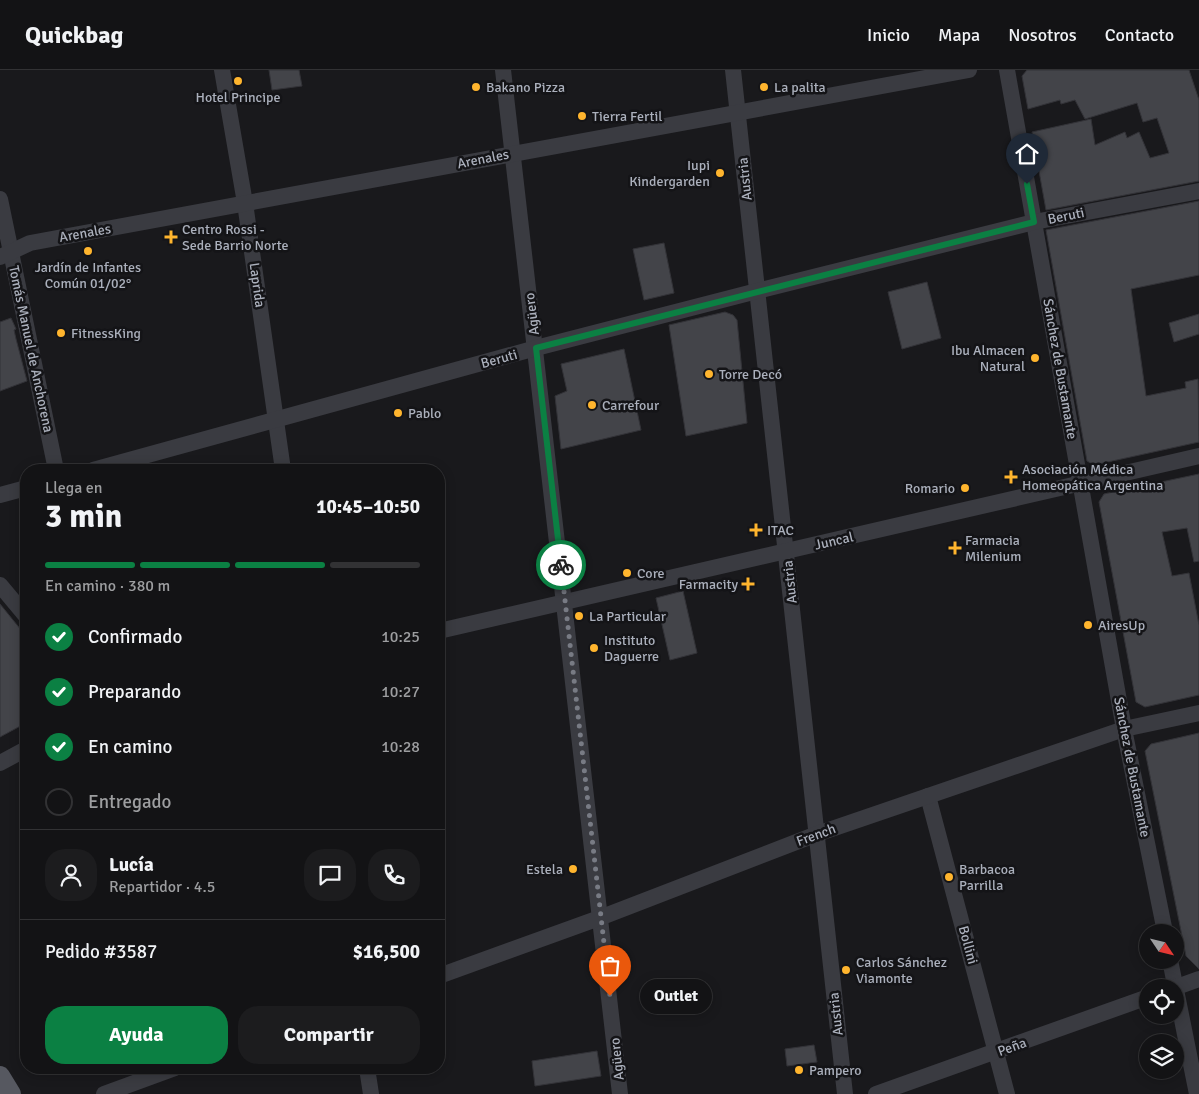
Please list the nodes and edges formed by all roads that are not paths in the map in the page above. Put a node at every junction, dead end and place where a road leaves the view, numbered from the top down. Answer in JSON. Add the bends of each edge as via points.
{"nodes":[{"id":1,"x":222,"y":70,"type":"edge"},
{"id":2,"x":503,"y":70,"type":"edge"},
{"id":3,"x":733,"y":70,"type":"edge"},
{"id":4,"x":969,"y":70,"type":"edge"},
{"id":5,"x":1007,"y":70,"type":"edge"},
{"id":6,"x":738,"y":114,"type":"junction"},
{"id":7,"x":513,"y":153,"type":"junction"},
{"id":8,"x":1199,"y":191,"type":"edge"},
{"id":9,"x":0,"y":199,"type":"edge"},
{"id":10,"x":245,"y":203,"type":"junction"},
{"id":11,"x":1034,"y":222,"type":"junction"},
{"id":12,"x":5,"y":253,"type":"edge"},
{"id":13,"x":757,"y":291,"type":"junction"},
{"id":14,"x":536,"y":348,"type":"junction"},
{"id":15,"x":276,"y":420,"type":"junction"},
{"id":16,"x":1199,"y":456,"type":"edge"},
{"id":17,"x":55,"y":464,"type":"edge"},
{"id":18,"x":115,"y":464,"type":"edge"},
{"id":19,"x":282,"y":464,"type":"edge"},
{"id":20,"x":1080,"y":483,"type":"junction"},
{"id":21,"x":20,"y":490,"type":"edge"},
{"id":22,"x":0,"y":495,"type":"edge"},
{"id":23,"x":786,"y":552,"type":"junction"},
{"id":24,"x":0,"y":585,"type":"edge"},
{"id":25,"x":565,"y":602,"type":"junction"},
{"id":26,"x":20,"y":609,"type":"edge"},
{"id":27,"x":445,"y":630,"type":"edge"},
{"id":28,"x":1199,"y":713,"type":"edge"},
{"id":29,"x":1124,"y":730,"type":"junction"},
{"id":30,"x":20,"y":752,"type":"edge"},
{"id":31,"x":0,"y":763,"type":"edge"},
{"id":32,"x":928,"y":796,"type":"junction"},
{"id":33,"x":817,"y":834,"type":"junction"},
{"id":34,"x":602,"y":918,"type":"junction"},
{"id":35,"x":1163,"y":924,"type":"edge"},
{"id":36,"x":445,"y":974,"type":"edge"},
{"id":37,"x":1199,"y":979,"type":"edge"},
{"id":38,"x":1184,"y":984,"type":"edge"},
{"id":39,"x":1139,"y":1000,"type":"edge"},
{"id":40,"x":1182,"y":1024,"type":"edge"},
{"id":41,"x":996,"y":1053,"type":"junction"},
{"id":42,"x":158,"y":1074,"type":"edge"},
{"id":43,"x":368,"y":1074,"type":"edge"},
{"id":44,"x":0,"y":1076,"type":"edge"},
{"id":45,"x":138,"y":1081,"type":"edge"},
{"id":46,"x":11,"y":1094,"type":"edge"},
{"id":47,"x":104,"y":1094,"type":"edge"},
{"id":48,"x":371,"y":1094,"type":"edge"},
{"id":49,"x":620,"y":1094,"type":"edge"},
{"id":50,"x":845,"y":1094,"type":"edge"},
{"id":51,"x":876,"y":1094,"type":"edge"},
{"id":52,"x":1007,"y":1094,"type":"edge"},
{"id":53,"x":1197,"y":1094,"type":"edge"}],
"edges":[{"from":1,"to":10,"type":"street","name":"Laprida"},
{"from":2,"to":7,"type":"street","name":"Agüero"},
{"from":3,"to":6,"type":"street","name":"Austria"},
{"from":4,"to":6,"type":"street","name":"Arenales"},
{"from":5,"to":11,"type":"street","name":"Sánchez de Bustamante"},
{"from":6,"to":7,"type":"street","name":"Arenales"},
{"from":6,"to":13,"type":"street","name":"Austria"},
{"from":7,"to":10,"type":"street","name":"Arenales"},
{"from":7,"to":14,"type":"street","name":"Agüero"},
{"from":8,"to":11,"type":"street","name":"Beruti"},
{"from":9,"to":12,"type":"street","name":"Tomás Manuel de Anchorena"},
{"from":10,"to":12,"type":"street","name":"Arenales","via":[[30,243]]},
{"from":10,"to":15,"type":"street","name":"Laprida"},
{"from":11,"to":13,"type":"street","name":"Beruti"},
{"from":11,"to":20,"type":"street","name":"Sánchez de Bustamante"},
{"from":12,"to":17,"type":"street","name":"Tomás Manuel de Anchorena"},
{"from":13,"to":14,"type":"street","name":"Beruti"},
{"from":13,"to":23,"type":"street","name":"Austria"},
{"from":14,"to":15,"type":"street","name":"Beruti"},
{"from":14,"to":25,"type":"street","name":"Agüero"},
{"from":15,"to":18,"type":"street","name":"Beruti"},
{"from":15,"to":19,"type":"street","name":"Laprida"},
{"from":16,"to":20,"type":"street","name":"Juncal"},
{"from":20,"to":23,"type":"street","name":"Juncal"},
{"from":20,"to":29,"type":"street","name":"Sánchez de Bustamante"},
{"from":21,"to":22,"type":"street"},
{"from":23,"to":25,"type":"street","name":"Juncal"},
{"from":23,"to":33,"type":"street","name":"Austria"},
{"from":24,"to":26,"type":"street"},
{"from":25,"to":27,"type":"street","name":"Juncal"},
{"from":25,"to":34,"type":"street","name":"Agüero"},
{"from":28,"to":29,"type":"street","name":"French"},
{"from":29,"to":32,"type":"street","name":"French"},
{"from":29,"to":35,"type":"street","name":"Sánchez de Bustamante"},
{"from":30,"to":31,"type":"street"},
{"from":32,"to":33,"type":"street","name":"French"},
{"from":32,"to":41,"type":"street","name":"Bollini"},
{"from":33,"to":34,"type":"street","name":"French"},
{"from":33,"to":50,"type":"street","name":"Austria"},
{"from":34,"to":36,"type":"street","name":"French"},
{"from":34,"to":49,"type":"street","name":"Agüero"},
{"from":37,"to":38,"type":"street"},
{"from":39,"to":41,"type":"street","name":"Peña"},
{"from":40,"to":53,"type":"street"},
{"from":41,"to":51,"type":"street","name":"Peña"},
{"from":41,"to":52,"type":"street","name":"Bollini"},
{"from":42,"to":45,"type":"street"},
{"from":43,"to":48,"type":"street"},
{"from":44,"to":46,"type":"main road"},
{"from":45,"to":47,"type":"street"}]}
